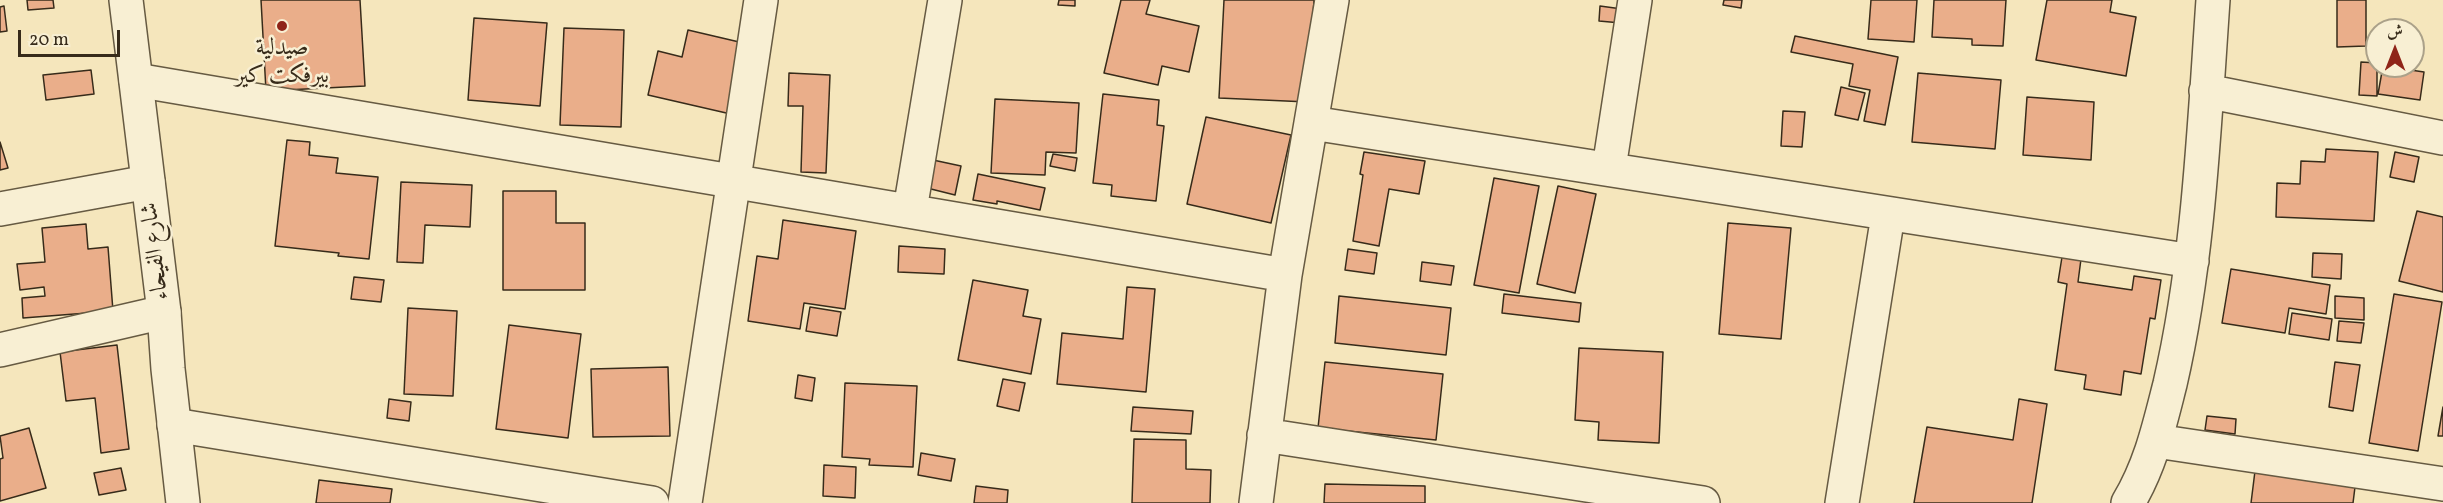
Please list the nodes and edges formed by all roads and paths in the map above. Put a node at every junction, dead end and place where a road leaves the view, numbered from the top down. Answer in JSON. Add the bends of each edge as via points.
{"nodes":[{"id":1,"x":126,"y":0,"type":"edge"},
{"id":2,"x":761,"y":0,"type":"edge"},
{"id":3,"x":945,"y":0,"type":"edge"},
{"id":4,"x":1332,"y":0,"type":"edge"},
{"id":5,"x":1635,"y":0,"type":"edge"},
{"id":6,"x":2213,"y":0,"type":"edge"},
{"id":7,"x":136,"y":80,"type":"junction"},
{"id":8,"x":2206,"y":91,"type":"junction"},
{"id":9,"x":1312,"y":123,"type":"junction"},
{"id":10,"x":2443,"y":138,"type":"edge"},
{"id":11,"x":1609,"y":168,"type":"junction"},
{"id":12,"x":148,"y":182,"type":"junction"},
{"id":13,"x":735,"y":182,"type":"junction"},
{"id":14,"x":0,"y":209,"type":"edge"},
{"id":15,"x":910,"y":210,"type":"junction"},
{"id":16,"x":1888,"y":215,"type":"junction"},
{"id":17,"x":2192,"y":261,"type":"junction"},
{"id":18,"x":1285,"y":275,"type":"junction"},
{"id":19,"x":164,"y":312,"type":"junction"},
{"id":20,"x":0,"y":350,"type":"edge"},
{"id":21,"x":174,"y":425,"type":"junction"},
{"id":22,"x":1264,"y":435,"type":"junction"},
{"id":23,"x":2156,"y":441,"type":"junction"},
{"id":24,"x":2443,"y":484,"type":"edge"},
{"id":25,"x":2397,"y":490,"type":"edge"},
{"id":26,"x":183,"y":503,"type":"edge"},
{"id":27,"x":652,"y":503,"type":"edge"},
{"id":28,"x":685,"y":503,"type":"edge"},
{"id":29,"x":1256,"y":503,"type":"edge"},
{"id":30,"x":1702,"y":503,"type":"edge"},
{"id":31,"x":1842,"y":503,"type":"edge"},
{"id":32,"x":2128,"y":503,"type":"edge"}],
"edges":[{"from":1,"to":7,"type":"street","name":"شارع الفيحاء"},
{"from":2,"to":13,"type":"street"},
{"from":3,"to":15,"type":"street"},
{"from":4,"to":9,"type":"street"},
{"from":5,"to":11,"type":"street"},
{"from":6,"to":8,"type":"street"},
{"from":7,"to":12,"type":"street","name":"شارع الفيحاء"},
{"from":7,"to":13,"type":"street"},
{"from":8,"to":10,"type":"street"},
{"from":8,"to":17,"type":"street"},
{"from":9,"to":11,"type":"street"},
{"from":9,"to":18,"type":"street"},
{"from":11,"to":16,"type":"street"},
{"from":12,"to":14,"type":"street"},
{"from":12,"to":19,"type":"street","name":"شارع الفيحاء"},
{"from":13,"to":15,"type":"street"},
{"from":13,"to":28,"type":"street"},
{"from":15,"to":18,"type":"street"},
{"from":16,"to":17,"type":"street"},
{"from":16,"to":31,"type":"street"},
{"from":17,"to":23,"type":"street"},
{"from":18,"to":22,"type":"street"},
{"from":19,"to":20,"type":"street"},
{"from":19,"to":21,"type":"street","name":"شارع الفيحاء"},
{"from":21,"to":26,"type":"street","name":"شارع الفيحاء"},
{"from":21,"to":27,"type":"street"},
{"from":22,"to":29,"type":"street"},
{"from":22,"to":30,"type":"street"},
{"from":23,"to":25,"type":"street"},
{"from":23,"to":32,"type":"street","via":[[2144,477]]},
{"from":24,"to":25,"type":"street"}]}
